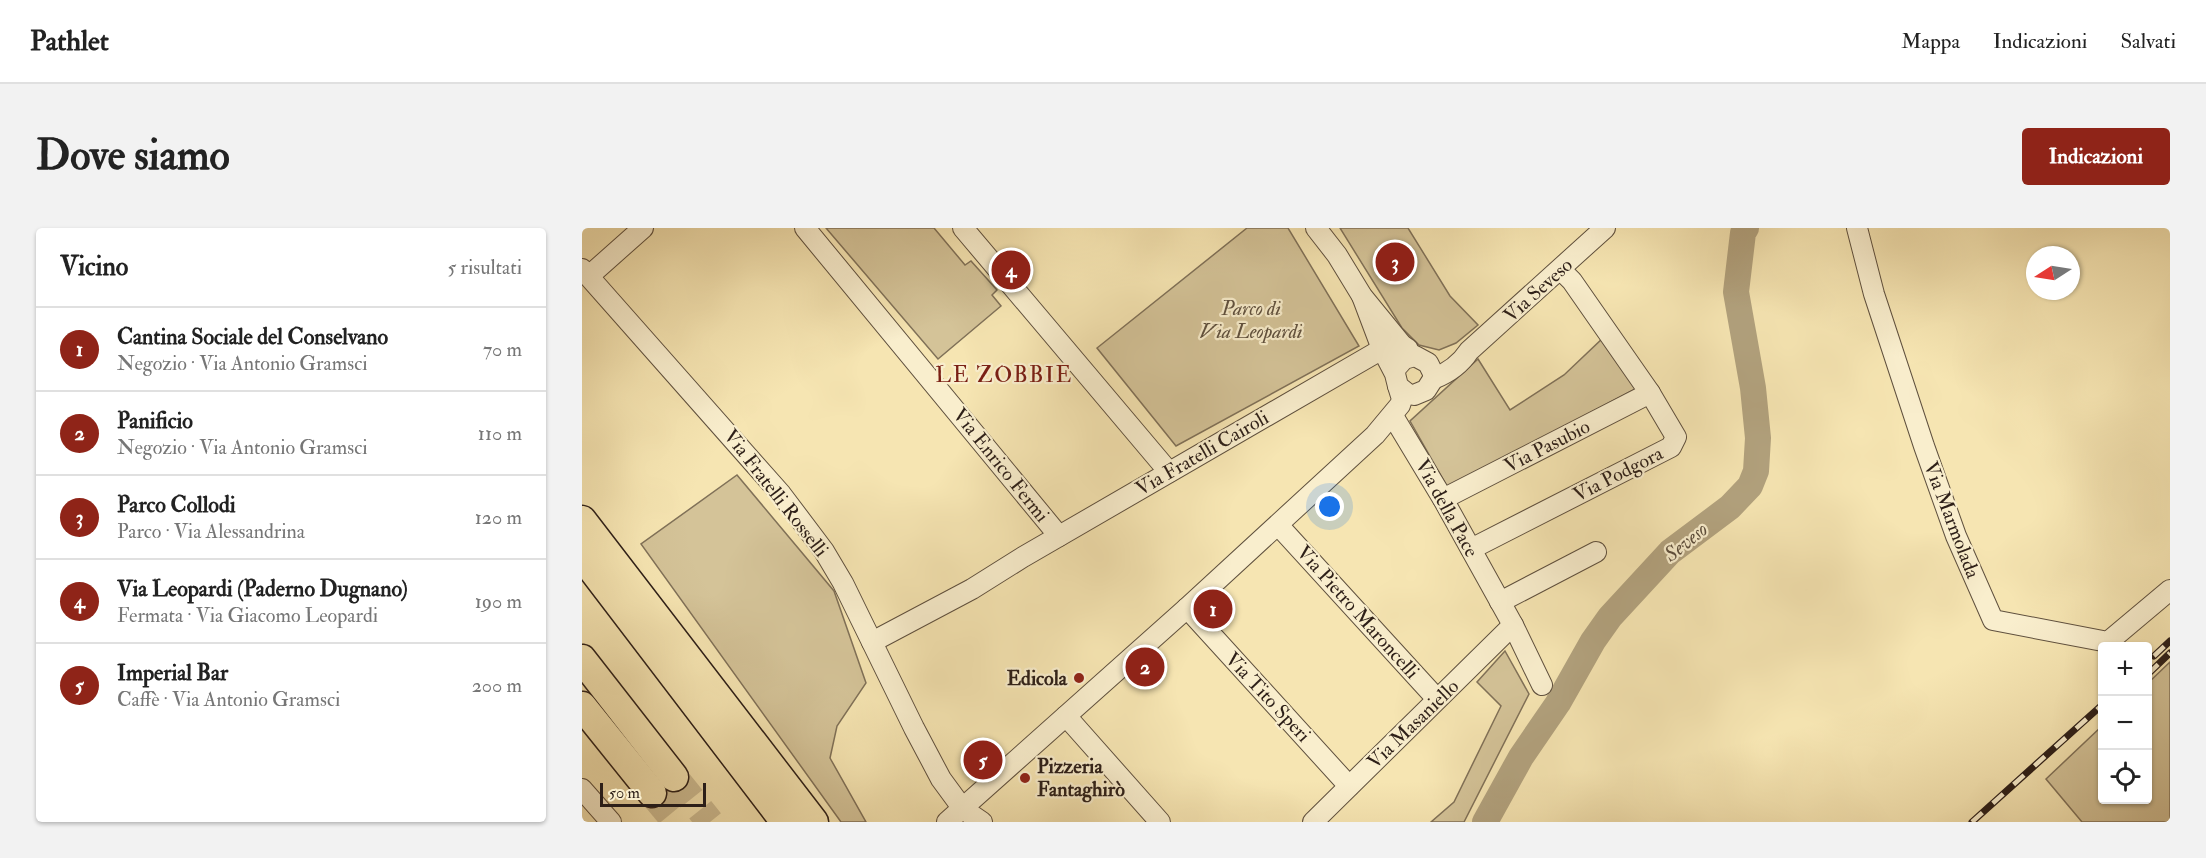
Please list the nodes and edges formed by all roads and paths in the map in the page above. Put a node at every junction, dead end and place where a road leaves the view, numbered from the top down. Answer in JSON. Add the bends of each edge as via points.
{"nodes":[{"id":1,"x":643,"y":228,"type":"edge"},
{"id":2,"x":805,"y":228,"type":"edge"},
{"id":3,"x":963,"y":228,"type":"edge"},
{"id":4,"x":1316,"y":228,"type":"edge"},
{"id":5,"x":1605,"y":228,"type":"edge"},
{"id":6,"x":1857,"y":228,"type":"edge"},
{"id":7,"x":1562,"y":270,"type":"junction"},
{"id":8,"x":586,"y":273,"type":"edge"},
{"id":9,"x":1362,"y":296,"type":"junction"},
{"id":10,"x":1402,"y":345,"type":"junction"},
{"id":11,"x":1382,"y":349,"type":"junction"},
{"id":12,"x":1469,"y":351,"type":"junction"},
{"id":13,"x":1422,"y":358,"type":"junction"},
{"id":14,"x":1396,"y":380,"type":"junction"},
{"id":15,"x":1427,"y":386,"type":"junction"},
{"id":16,"x":1650,"y":393,"type":"junction"},
{"id":17,"x":1395,"y":419,"type":"junction"},
{"id":18,"x":1169,"y":472,"type":"junction"},
{"id":19,"x":1443,"y":499,"type":"junction"},
{"id":20,"x":582,"y":520,"type":"edge"},
{"id":21,"x":1278,"y":525,"type":"junction"},
{"id":22,"x":1059,"y":536,"type":"junction"},
{"id":23,"x":1471,"y":549,"type":"junction"},
{"id":24,"x":1596,"y":552,"type":"dead end"},
{"id":25,"x":582,"y":556,"type":"edge"},
{"id":26,"x":2170,"y":590,"type":"edge"},
{"id":27,"x":1500,"y":602,"type":"junction"},
{"id":28,"x":1187,"y":608,"type":"junction"},
{"id":29,"x":1513,"y":625,"type":"junction"},
{"id":30,"x":872,"y":642,"type":"junction"},
{"id":31,"x":582,"y":659,"type":"edge"},
{"id":32,"x":1542,"y":685,"type":"dead end"},
{"id":33,"x":1437,"y":699,"type":"junction"},
{"id":34,"x":582,"y":706,"type":"edge"},
{"id":35,"x":1066,"y":716,"type":"junction"},
{"id":36,"x":1349,"y":786,"type":"junction"},
{"id":37,"x":582,"y":789,"type":"edge"},
{"id":38,"x":963,"y":809,"type":"junction"},
{"id":39,"x":611,"y":822,"type":"edge"},
{"id":40,"x":785,"y":822,"type":"edge"},
{"id":41,"x":814,"y":822,"type":"edge"},
{"id":42,"x":947,"y":822,"type":"edge"},
{"id":43,"x":982,"y":822,"type":"edge"},
{"id":44,"x":1161,"y":822,"type":"edge"},
{"id":45,"x":1313,"y":822,"type":"edge"}],
"edges":[{"from":1,"to":8,"type":"street"},
{"from":2,"to":22,"type":"street","name":"Via Enrico Fermi"},
{"from":3,"to":18,"type":"street"},
{"from":4,"to":9,"type":"street"},
{"from":5,"to":7,"type":"street","name":"Via Seveso"},
{"from":6,"to":26,"type":"street","name":"Via Marmolada","via":[[1874,294],[1924,446],[1956,536],[1993,620],[2108,642]]},
{"from":7,"to":12,"type":"street","name":"Via Seveso"},
{"from":7,"to":16,"type":"street","name":"Via Podgora"},
{"from":8,"to":30,"type":"street","name":"Via Fratelli Rosselli","via":[[782,494],[824,551]]},
{"from":9,"to":10,"type":"street"},
{"from":9,"to":11,"type":"street"},
{"from":10,"to":11,"type":"street","name":"Via Fratelli Cairoli"},
{"from":10,"to":13,"type":"street"},
{"from":11,"to":14,"type":"street"},
{"from":11,"to":18,"type":"street","name":"Via Fratelli Cairoli"},
{"from":12,"to":13,"type":"street","name":"Via Seveso","via":[[1443,360]]},
{"from":12,"to":15,"type":"street","name":"Via Seveso","via":[[1462,361]]},
{"from":13,"to":14,"type":"street","via":[[1404,359],[1396,368]]},
{"from":13,"to":15,"type":"street","via":[[1431,368]]},
{"from":14,"to":15,"type":"street","via":[[1408,394]]},
{"from":14,"to":17,"type":"street","via":[[1402,399]]},
{"from":15,"to":17,"type":"street","name":"Via Seveso"},
{"from":16,"to":19,"type":"street","name":"Via Pasubio"},
{"from":16,"to":23,"type":"street","name":"Via Podgora","via":[[1676,437],[1671,447]]},
{"from":17,"to":19,"type":"street","name":"Via della Pace"},
{"from":17,"to":21,"type":"street","name":"Via Seveso"},
{"from":18,"to":22,"type":"street","name":"Via Fratelli Cairoli"},
{"from":19,"to":23,"type":"street","name":"Via della Pace"},
{"from":20,"to":41,"type":"highway"},
{"from":21,"to":28,"type":"street","name":"Via Seveso"},
{"from":21,"to":33,"type":"street","name":"Via Pietro Maroncelli"},
{"from":22,"to":30,"type":"street","name":"Via Fratelli Cairoli","via":[[972,589]]},
{"from":23,"to":27,"type":"street","name":"Via della Pace"},
{"from":24,"to":27,"type":"street"},
{"from":25,"to":40,"type":"highway"},
{"from":27,"to":29,"type":"street","name":"Via della Pace"},
{"from":28,"to":35,"type":"street","name":"Via Seveso"},
{"from":28,"to":36,"type":"street","name":"Via Tito Speri"},
{"from":29,"to":32,"type":"street","name":"Via della Pace"},
{"from":29,"to":33,"type":"street","name":"Via Masaniello"},
{"from":30,"to":38,"type":"street","name":"Via Fratelli Rosselli","via":[[933,766]]},
{"from":31,"to":34,"type":"highway","via":[[663,785]]},
{"from":33,"to":36,"type":"street","name":"Via Masaniello"},
{"from":35,"to":38,"type":"street","name":"Via Seveso"},
{"from":35,"to":44,"type":"street"},
{"from":36,"to":45,"type":"street","name":"Via Masaniello"},
{"from":37,"to":39,"type":"street"},
{"from":38,"to":42,"type":"street","name":"Via Seveso"},
{"from":38,"to":43,"type":"street","name":"Via Fratelli Rosselli"}]}
